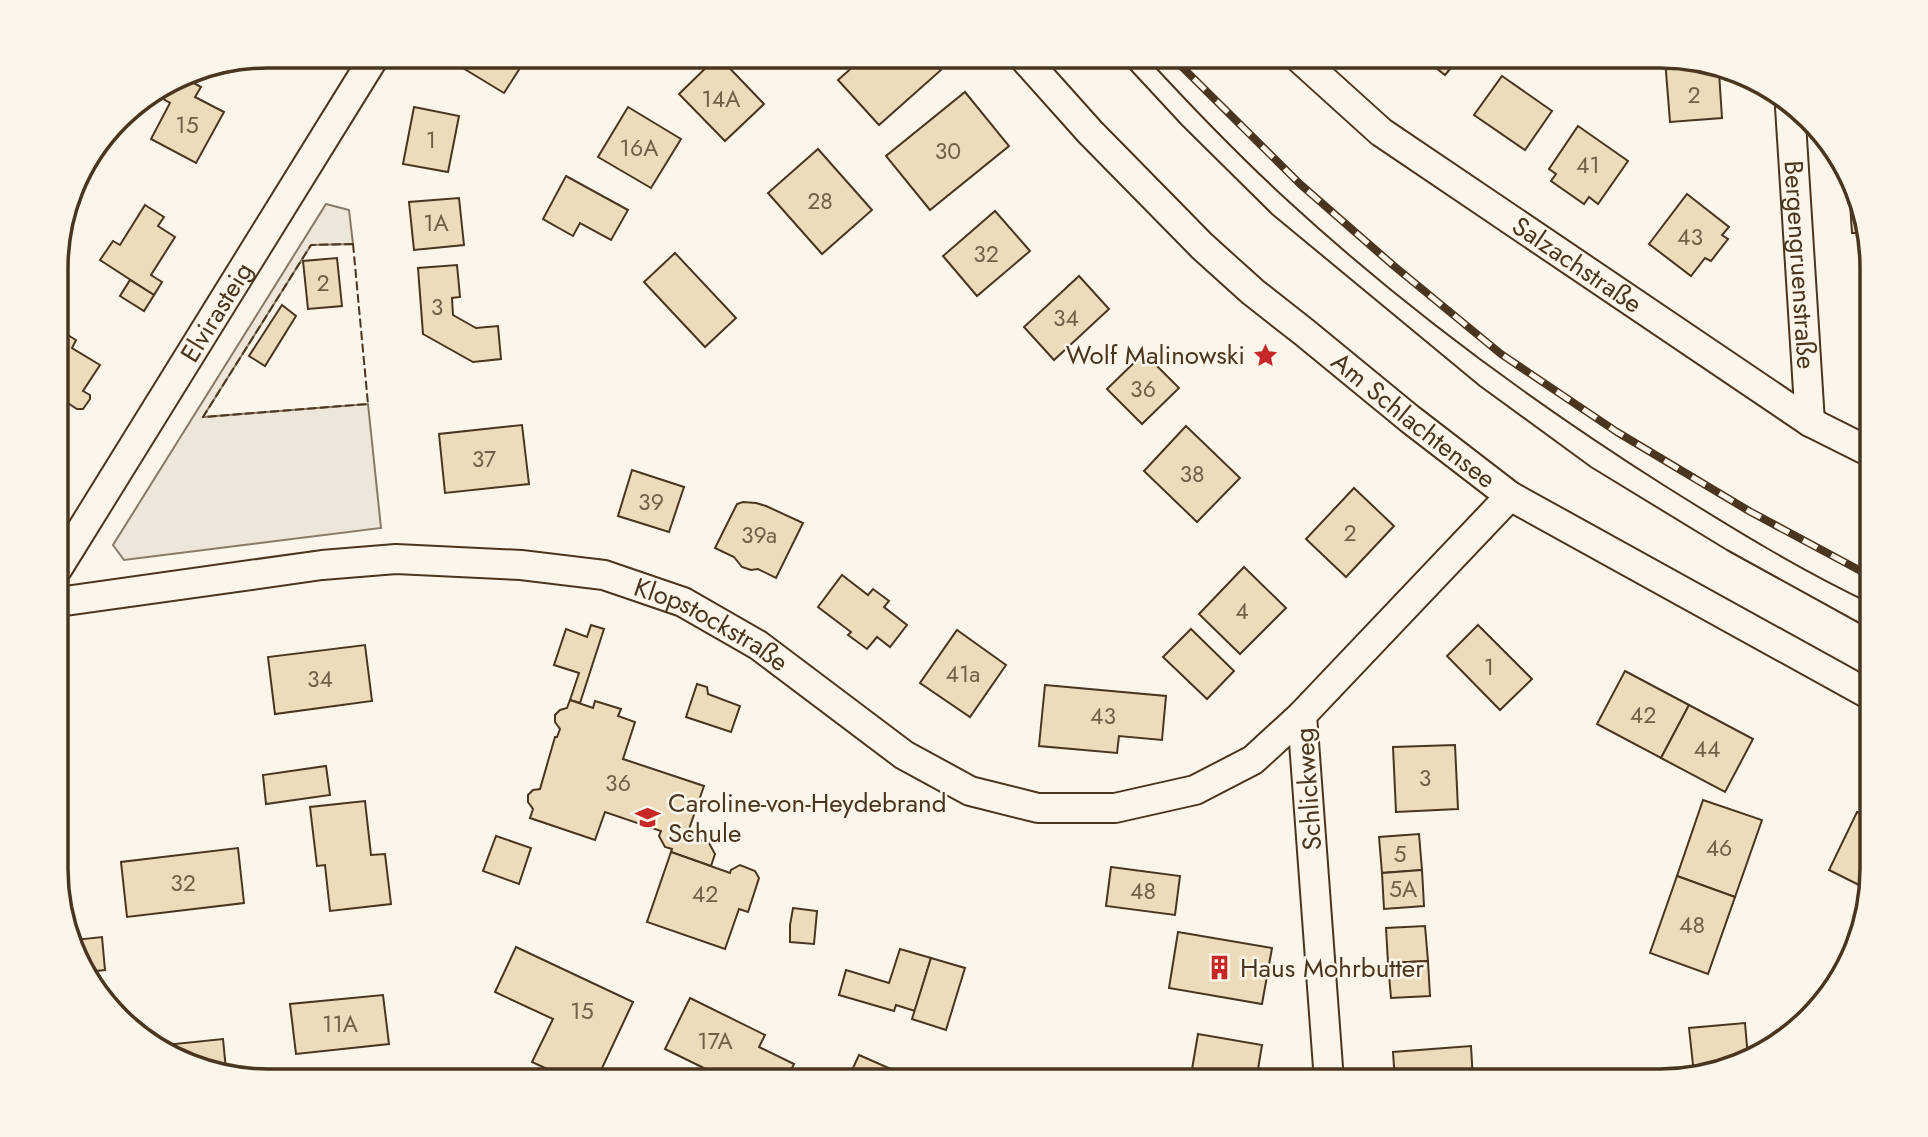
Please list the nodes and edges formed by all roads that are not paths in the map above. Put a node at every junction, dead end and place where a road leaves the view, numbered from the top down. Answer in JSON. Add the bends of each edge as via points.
{"nodes":[{"id":1,"x":368,"y":68,"type":"edge"},
{"id":2,"x":1033,"y":68,"type":"edge"},
{"id":3,"x":1310,"y":68,"type":"edge"},
{"id":4,"x":1791,"y":117,"type":"edge"},
{"id":5,"x":1810,"y":422,"type":"junction"},
{"id":6,"x":1859,"y":447,"type":"edge"},
{"id":7,"x":1510,"y":496,"type":"junction"},
{"id":8,"x":68,"y":552,"type":"edge"},
{"id":9,"x":68,"y":601,"type":"edge"},
{"id":10,"x":1859,"y":689,"type":"edge"},
{"id":11,"x":1302,"y":715,"type":"junction"},
{"id":12,"x":1328,"y":1068,"type":"edge"}],
"edges":[{"from":1,"to":8,"type":"street","name":"Elvirasteig"},
{"from":2,"to":7,"type":"street","name":"Am Schlachtensee","via":[[1098,141],[1253,292]]},
{"from":3,"to":5,"type":"street","name":"Salzachstraße","via":[[1381,132]]},
{"from":4,"to":5,"type":"street","name":"Bergengruenstraße"},
{"from":5,"to":6,"type":"street","name":"Salzachstraße"},
{"from":7,"to":10,"type":"street","name":"Am Schlachtensee"},
{"from":7,"to":11,"type":"street","name":"Schlickweg"},
{"from":9,"to":11,"type":"street","name":"Klopstockstraße","via":[[396,559],[521,565],[604,575],[682,602],[758,645],[904,755],[970,791],[1038,808],[1115,808],[1195,790],[1253,760]]},
{"from":11,"to":12,"type":"street","name":"Schlickweg"}]}
